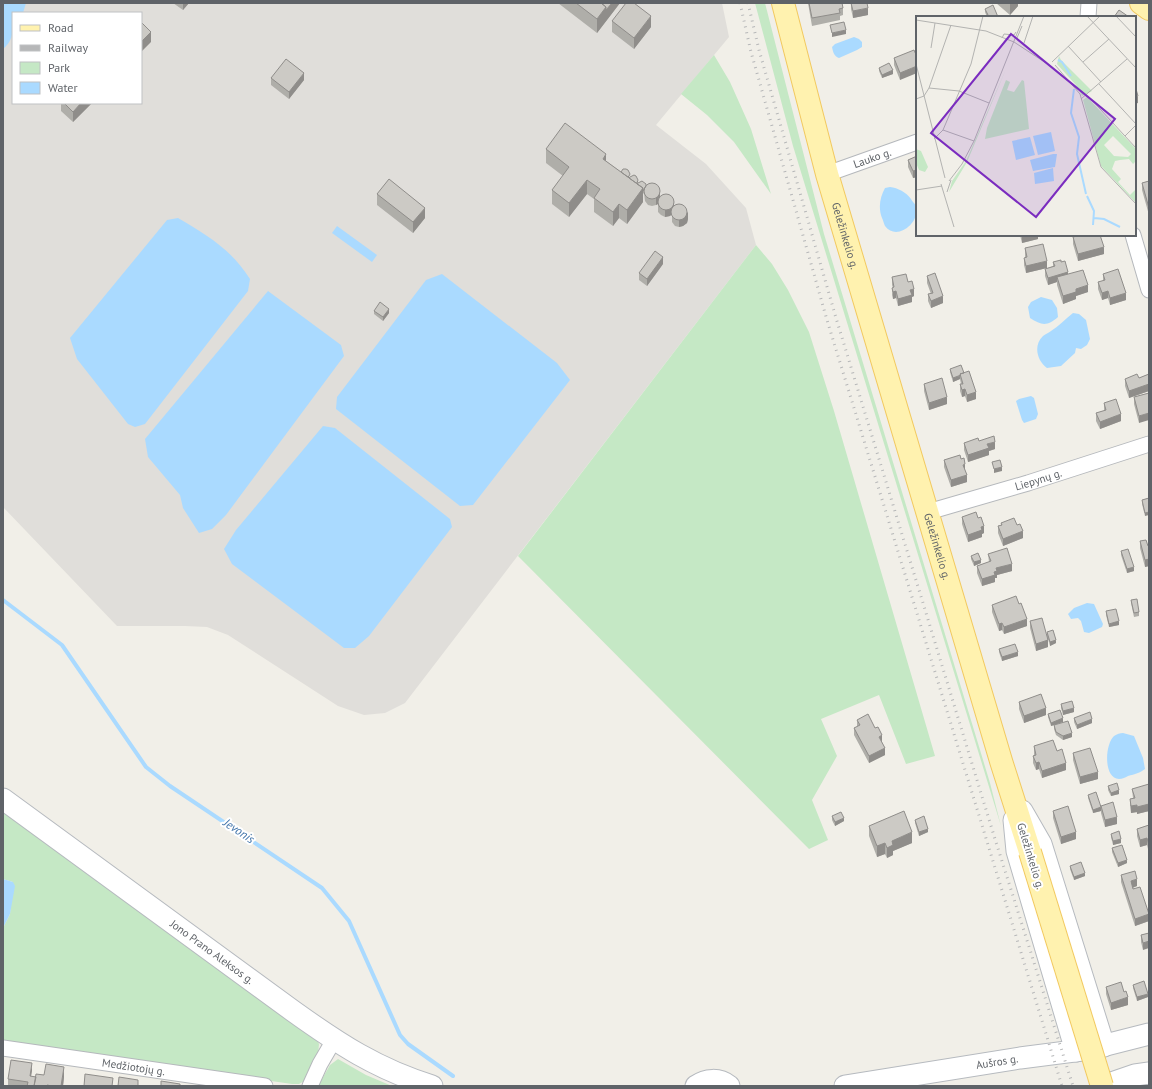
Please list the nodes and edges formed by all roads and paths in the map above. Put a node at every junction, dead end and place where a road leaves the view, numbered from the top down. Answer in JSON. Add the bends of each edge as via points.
{"nodes":[{"id":1,"x":783,"y":3,"type":"edge"},
{"id":2,"x":1089,"y":3,"type":"edge"},
{"id":3,"x":1141,"y":3,"type":"edge"},
{"id":4,"x":1149,"y":9,"type":"edge"},
{"id":5,"x":1088,"y":16,"type":"edge"},
{"id":6,"x":916,"y":142,"type":"edge"},
{"id":7,"x":826,"y":174,"type":"junction"},
{"id":8,"x":1133,"y":236,"type":"edge"},
{"id":9,"x":1149,"y":290,"type":"edge"},
{"id":10,"x":1149,"y":444,"type":"edge"},
{"id":11,"x":928,"y":512,"type":"junction"},
{"id":12,"x":1012,"y":795,"type":"junction"},
{"id":13,"x":3,"y":799,"type":"edge"},
{"id":14,"x":1149,"y":1034,"type":"edge"},
{"id":15,"x":334,"y":1040,"type":"junction"},
{"id":16,"x":1104,"y":1046,"type":"junction"},
{"id":17,"x":3,"y":1048,"type":"edge"},
{"id":18,"x":1076,"y":1051,"type":"junction"},
{"id":19,"x":1149,"y":1073,"type":"edge"},
{"id":20,"x":1149,"y":1082,"type":"edge"},
{"id":21,"x":265,"y":1086,"type":"edge"},
{"id":22,"x":310,"y":1086,"type":"edge"},
{"id":23,"x":432,"y":1086,"type":"edge"},
{"id":24,"x":696,"y":1086,"type":"edge"},
{"id":25,"x":729,"y":1086,"type":"edge"},
{"id":26,"x":845,"y":1086,"type":"edge"},
{"id":27,"x":1102,"y":1086,"type":"edge"},
{"id":28,"x":1142,"y":1086,"type":"edge"}],
"edges":[{"from":1,"to":7,"type":"main road","name":"Geležinkelio g."},
{"from":2,"to":5,"type":"street"},
{"from":3,"to":4,"type":"main road"},
{"from":6,"to":7,"type":"street","name":"Lauko g."},
{"from":7,"to":11,"type":"main road","name":"Geležinkelio g."},
{"from":8,"to":9,"type":"street"},
{"from":10,"to":11,"type":"street","name":"Liepynų g."},
{"from":11,"to":12,"type":"main road","name":"Geležinkelio g."},
{"from":12,"to":16,"type":"street","via":[[1041,844]]},
{"from":12,"to":18,"type":"street","via":[[1017,851]]},
{"from":12,"to":27,"type":"main road","name":"Geležinkelio g.","bridge":true},
{"from":13,"to":15,"type":"street","name":"Jono Prano Aleksos g."},
{"from":14,"to":16,"type":"street","name":"Aušros g."},
{"from":15,"to":22,"type":"street"},
{"from":15,"to":23,"type":"street","name":"Jono Prano Aleksos g.","via":[[373,1063]]},
{"from":16,"to":18,"type":"street","name":"Aušros g."},
{"from":17,"to":21,"type":"street","name":"Medžiotojų g."},
{"from":18,"to":26,"type":"street","name":"Aušros g."},
{"from":19,"to":27,"type":"street"},
{"from":20,"to":28,"type":"street"},
{"from":24,"to":25,"type":"street","via":[[711,1080]]}]}
